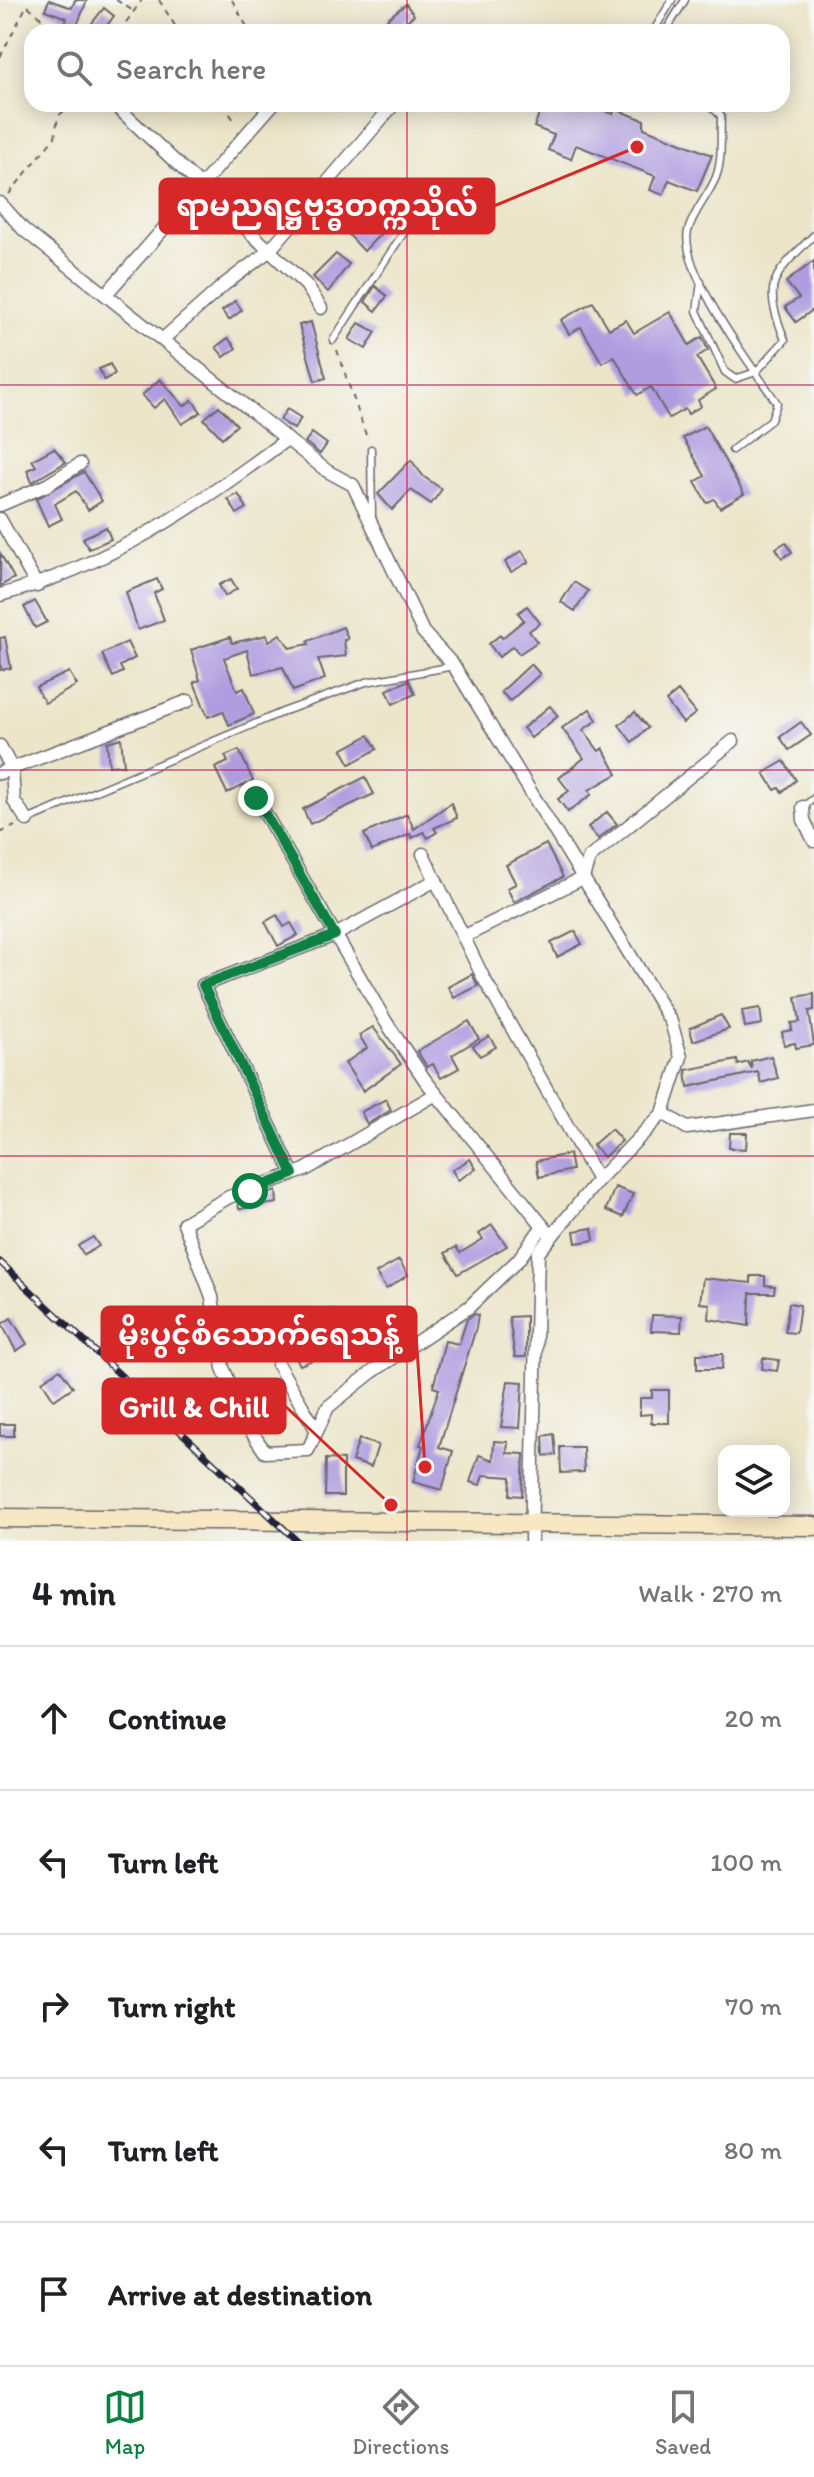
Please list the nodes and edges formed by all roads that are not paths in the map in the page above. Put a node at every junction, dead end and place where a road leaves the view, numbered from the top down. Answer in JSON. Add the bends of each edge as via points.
{"nodes":[{"id":1,"x":672,"y":0,"type":"edge"},
{"id":2,"x":685,"y":0,"type":"edge"},
{"id":3,"x":658,"y":24,"type":"edge"},
{"id":4,"x":670,"y":24,"type":"edge"},
{"id":5,"x":122,"y":112,"type":"edge"},
{"id":6,"x":266,"y":112,"type":"edge"},
{"id":7,"x":387,"y":112,"type":"edge"},
{"id":8,"x":717,"y":112,"type":"edge"},
{"id":9,"x":201,"y":188,"type":"junction"},
{"id":10,"x":0,"y":204,"type":"edge"},
{"id":11,"x":408,"y":226,"type":"dead end"},
{"id":12,"x":814,"y":235,"type":"edge"},
{"id":13,"x":269,"y":251,"type":"junction"},
{"id":14,"x":701,"y":282,"type":"junction"},
{"id":15,"x":107,"y":293,"type":"junction"},
{"id":16,"x":321,"y":308,"type":"dead end"},
{"id":17,"x":163,"y":339,"type":"junction"},
{"id":18,"x":333,"y":340,"type":"road end"},
{"id":19,"x":756,"y":372,"type":"junction"},
{"id":20,"x":287,"y":439,"type":"junction"},
{"id":21,"x":371,"y":449,"type":"road end"},
{"id":22,"x":732,"y":450,"type":"dead end"},
{"id":23,"x":80,"y":464,"type":"dead end"},
{"id":24,"x":0,"y":505,"type":"edge"},
{"id":25,"x":0,"y":519,"type":"edge"},
{"id":26,"x":372,"y":521,"type":"junction"},
{"id":27,"x":37,"y":586,"type":"junction"},
{"id":28,"x":0,"y":595,"type":"edge"},
{"id":29,"x":454,"y":666,"type":"junction"},
{"id":30,"x":188,"y":701,"type":"dead end"},
{"id":31,"x":733,"y":741,"type":"dead end"},
{"id":32,"x":0,"y":746,"type":"edge"},
{"id":33,"x":6,"y":771,"type":"edge"},
{"id":34,"x":256,"y":798,"type":"dead end"},
{"id":35,"x":814,"y":798,"type":"edge"},
{"id":36,"x":803,"y":807,"type":"joint"},
{"id":37,"x":27,"y":820,"type":"joint"},
{"id":38,"x":814,"y":841,"type":"edge"},
{"id":39,"x":423,"y":854,"type":"dead end"},
{"id":40,"x":583,"y":878,"type":"junction"},
{"id":41,"x":436,"y":880,"type":"junction"},
{"id":42,"x":335,"y":935,"type":"junction"},
{"id":43,"x":463,"y":937,"type":"junction"},
{"id":44,"x":436,"y":1094,"type":"junction"},
{"id":45,"x":814,"y":1110,"type":"edge"},
{"id":46,"x":663,"y":1113,"type":"junction"},
{"id":47,"x":293,"y":1174,"type":"junction"},
{"id":48,"x":598,"y":1180,"type":"junction"},
{"id":49,"x":543,"y":1226,"type":"junction"},
{"id":50,"x":551,"y":1237,"type":"junction"},
{"id":51,"x":278,"y":1365,"type":"dead end"},
{"id":52,"x":317,"y":1431,"type":"junction"},
{"id":53,"x":0,"y":1518,"type":"edge"},
{"id":54,"x":532,"y":1522,"type":"junction"},
{"id":55,"x":814,"y":1526,"type":"edge"},
{"id":56,"x":531,"y":1541,"type":"edge"}],
"edges":[{"from":1,"to":3,"type":"lane"},
{"from":2,"to":4,"type":"lane"},
{"from":5,"to":9,"type":"street"},
{"from":6,"to":9,"type":"street"},
{"from":7,"to":13,"type":"street"},
{"from":8,"to":14,"type":"lane","via":[[721,116],[716,177],[688,231],[688,253]]},
{"from":9,"to":13,"type":"street"},
{"from":9,"to":15,"type":"street"},
{"from":10,"to":15,"type":"street","via":[[24,230]]},
{"from":11,"to":18,"type":"lane"},
{"from":12,"to":19,"type":"lane","via":[[778,272],[770,303],[785,340]]},
{"from":13,"to":16,"type":"street","via":[[306,285]]},
{"from":13,"to":17,"type":"street"},
{"from":14,"to":19,"type":"lane"},
{"from":14,"to":19,"type":"lane","via":[[697,311],[725,372],[735,379]]},
{"from":15,"to":17,"type":"street"},
{"from":17,"to":20,"type":"street"},
{"from":19,"to":22,"type":"lane","via":[[777,403],[771,420]]},
{"from":20,"to":26,"type":"street","via":[[353,485]]},
{"from":20,"to":27,"type":"street","via":[[204,501]]},
{"from":21,"to":26,"type":"lane"},
{"from":23,"to":24,"type":"street"},
{"from":25,"to":27,"type":"street"},
{"from":26,"to":29,"type":"street","via":[[423,632]]},
{"from":27,"to":28,"type":"street"},
{"from":29,"to":37,"type":"lane","via":[[366,682],[285,711]]},
{"from":29,"to":40,"type":"street"},
{"from":30,"to":33,"type":"street"},
{"from":31,"to":40,"type":"street","via":[[589,858]]},
{"from":32,"to":33,"type":"street"},
{"from":33,"to":37,"type":"street","via":[[14,801]]},
{"from":34,"to":42,"type":"street"},
{"from":35,"to":36,"type":"lane"},
{"from":36,"to":38,"type":"street"},
{"from":39,"to":41,"type":"street"},
{"from":40,"to":43,"type":"street"},
{"from":40,"to":46,"type":"street","via":[[671,1022],[681,1057]]},
{"from":41,"to":42,"type":"street"},
{"from":41,"to":43,"type":"street"},
{"from":42,"to":44,"type":"street"},
{"from":42,"to":47,"type":"street","via":[[203,985]]},
{"from":43,"to":48,"type":"street"},
{"from":44,"to":47,"type":"street"},
{"from":44,"to":49,"type":"street"},
{"from":45,"to":46,"type":"street","via":[[687,1128]]},
{"from":46,"to":48,"type":"street"},
{"from":47,"to":52,"type":"street","via":[[229,1197],[184,1223],[212,1297],[223,1368],[251,1431],[265,1452],[308,1450]]},
{"from":48,"to":50,"type":"street"},
{"from":49,"to":50,"type":"street"},
{"from":49,"to":52,"type":"street","via":[[518,1260],[469,1307],[328,1407]]},
{"from":50,"to":54,"type":"street","via":[[538,1253]]},
{"from":51,"to":52,"type":"street"},
{"from":53,"to":54,"type":"main road"},
{"from":54,"to":55,"type":"main road"},
{"from":54,"to":56,"type":"street"}]}
